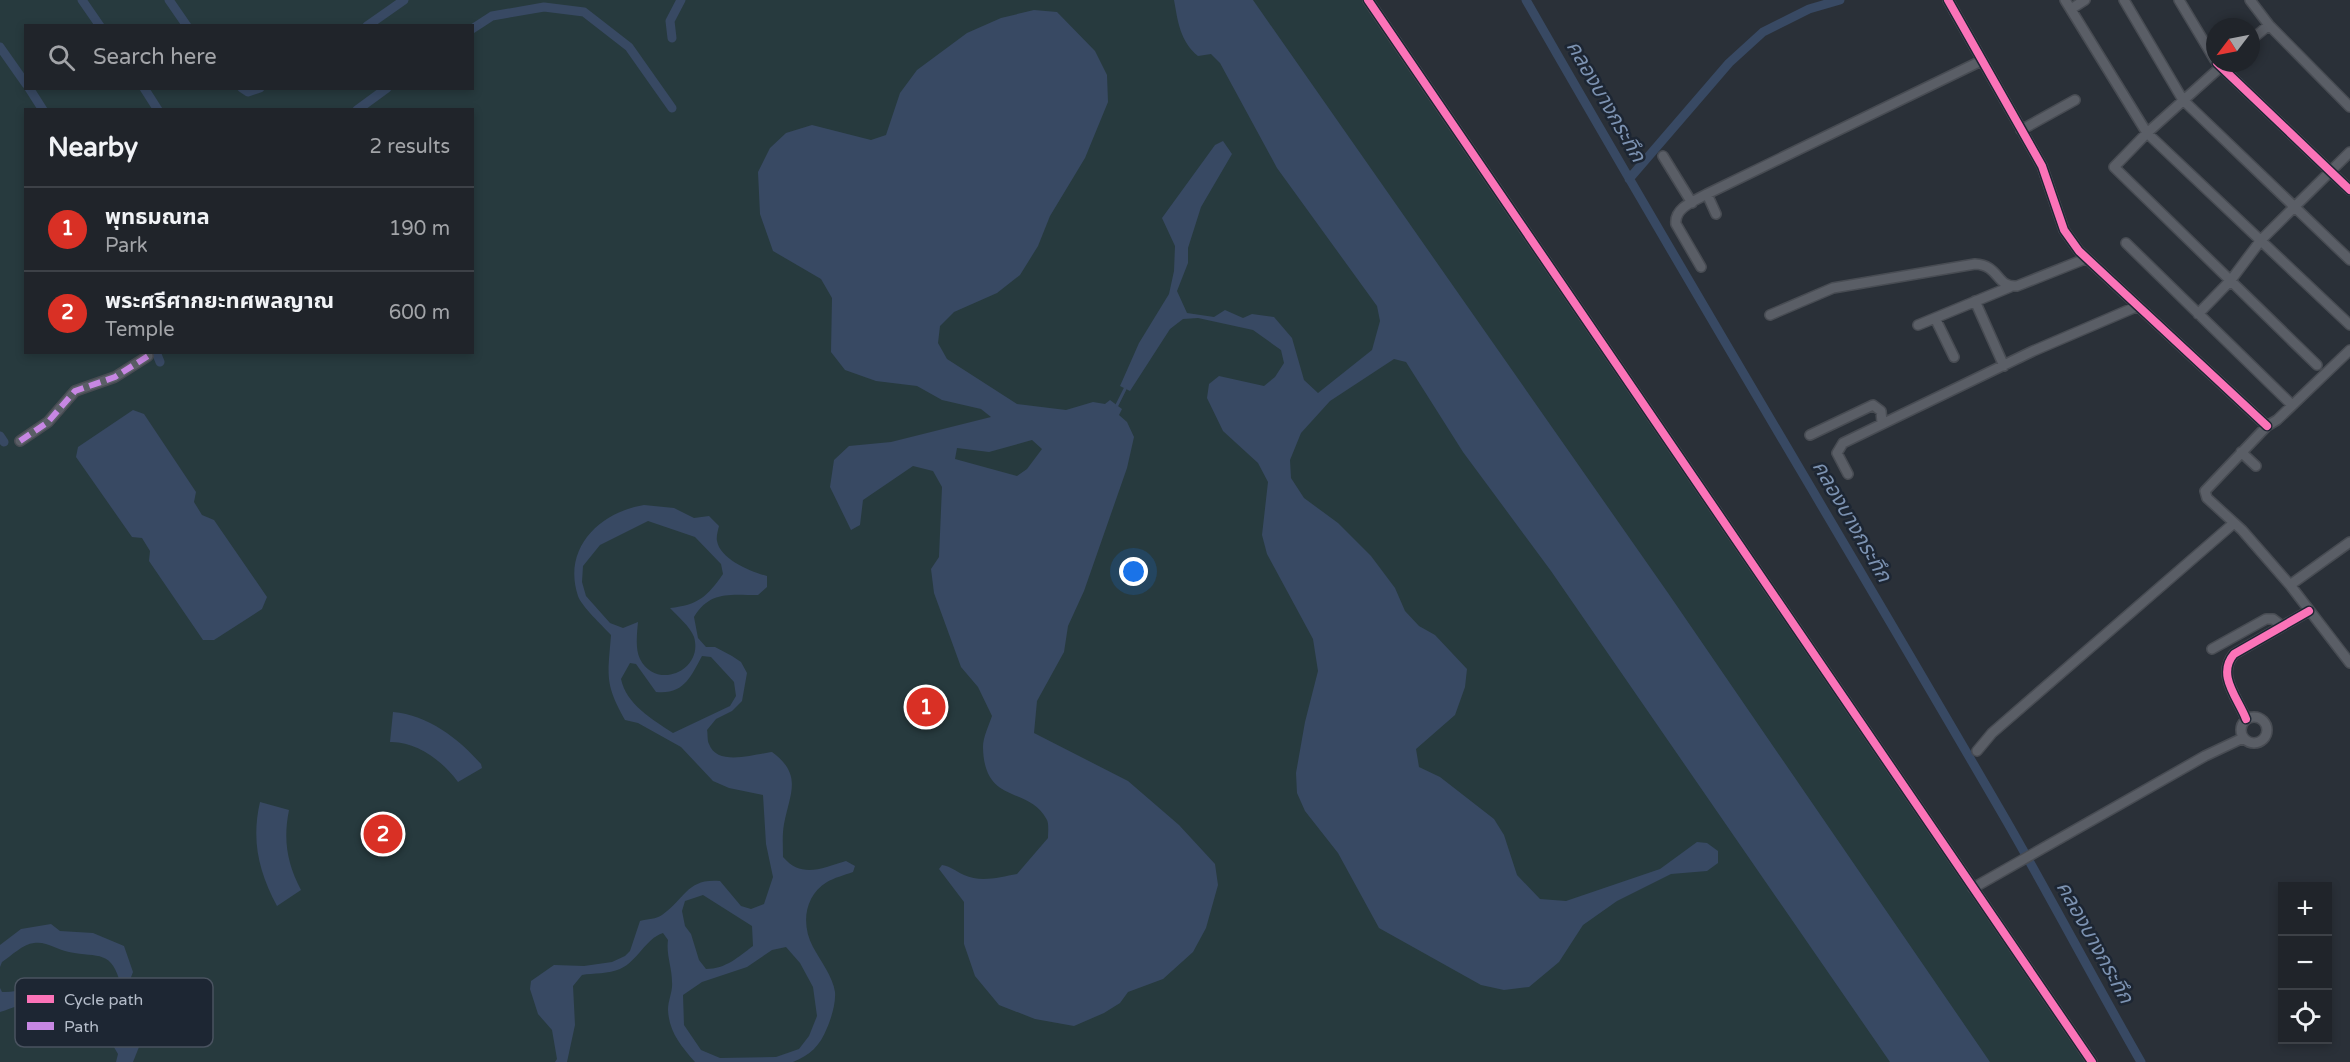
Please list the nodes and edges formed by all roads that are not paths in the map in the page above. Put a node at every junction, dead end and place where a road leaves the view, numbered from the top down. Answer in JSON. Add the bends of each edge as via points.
{"nodes":[{"id":1,"x":1368,"y":0,"type":"edge"},
{"id":2,"x":1948,"y":0,"type":"edge"},
{"id":3,"x":2065,"y":0,"type":"edge"},
{"id":4,"x":2085,"y":0,"type":"edge"},
{"id":5,"x":2124,"y":0,"type":"edge"},
{"id":6,"x":2179,"y":0,"type":"edge"},
{"id":7,"x":2250,"y":0,"type":"edge"},
{"id":8,"x":2071,"y":9,"type":"junction"},
{"id":9,"x":2269,"y":25,"type":"junction"},
{"id":10,"x":2260,"y":32,"type":"edge"},
{"id":11,"x":2206,"y":43,"type":"edge"},
{"id":12,"x":1981,"y":61,"type":"junction"},
{"id":13,"x":2210,"y":72,"type":"edge"},
{"id":14,"x":2228,"y":72,"type":"edge"},
{"id":15,"x":2075,"y":100,"type":"dead end"},
{"id":16,"x":2183,"y":100,"type":"junction"},
{"id":17,"x":2350,"y":107,"type":"edge"},
{"id":18,"x":2020,"y":130,"type":"junction"},
{"id":19,"x":2147,"y":133,"type":"junction"},
{"id":20,"x":2350,"y":152,"type":"edge"},
{"id":21,"x":1663,"y":156,"type":"dead end"},
{"id":22,"x":2332,"y":172,"type":"junction"},
{"id":23,"x":2350,"y":190,"type":"edge"},
{"id":24,"x":1707,"y":194,"type":"junction"},
{"id":25,"x":1692,"y":203,"type":"junction"},
{"id":26,"x":2295,"y":206,"type":"junction"},
{"id":27,"x":1716,"y":214,"type":"dead end"},
{"id":28,"x":2261,"y":240,"type":"junction"},
{"id":29,"x":2126,"y":243,"type":"dead end"},
{"id":30,"x":2085,"y":259,"type":"junction"},
{"id":31,"x":2350,"y":260,"type":"edge"},
{"id":32,"x":1701,"y":267,"type":"dead end"},
{"id":33,"x":2231,"y":280,"type":"junction"},
{"id":34,"x":2010,"y":287,"type":"junction"},
{"id":35,"x":1975,"y":301,"type":"junction"},
{"id":36,"x":2138,"y":306,"type":"junction"},
{"id":37,"x":2198,"y":314,"type":"junction"},
{"id":38,"x":1770,"y":315,"type":"dead end"},
{"id":39,"x":1935,"y":318,"type":"junction"},
{"id":40,"x":1918,"y":325,"type":"dead end"},
{"id":41,"x":2350,"y":325,"type":"edge"},
{"id":42,"x":2350,"y":350,"type":"edge"},
{"id":43,"x":148,"y":356,"type":"dead end"},
{"id":44,"x":1954,"y":357,"type":"dead end"},
{"id":45,"x":2317,"y":365,"type":"dead end"},
{"id":46,"x":2004,"y":366,"type":"junction"},
{"id":47,"x":2292,"y":405,"type":"junction"},
{"id":48,"x":1882,"y":423,"type":"junction"},
{"id":49,"x":2267,"y":426,"type":"junction"},
{"id":50,"x":1810,"y":435,"type":"dead end"},
{"id":51,"x":20,"y":441,"type":"dead end"},
{"id":52,"x":2241,"y":452,"type":"junction"},
{"id":53,"x":2256,"y":466,"type":"dead end"},
{"id":54,"x":1848,"y":474,"type":"dead end"},
{"id":55,"x":2234,"y":523,"type":"junction"},
{"id":56,"x":2350,"y":542,"type":"edge"},
{"id":57,"x":2290,"y":585,"type":"junction"},
{"id":58,"x":2309,"y":611,"type":"junction"},
{"id":59,"x":2282,"y":627,"type":"junction"},
{"id":60,"x":2212,"y":650,"type":"dead end"},
{"id":61,"x":2350,"y":663,"type":"edge"},
{"id":62,"x":2246,"y":719,"type":"junction"},
{"id":63,"x":2243,"y":738,"type":"junction"},
{"id":64,"x":1977,"y":751,"type":"dead end"},
{"id":65,"x":1973,"y":888,"type":"junction"},
{"id":66,"x":2092,"y":1062,"type":"edge"}],
"edges":[{"from":1,"to":65,"type":"street"},
{"from":2,"to":12,"type":"street"},
{"from":3,"to":8,"type":"street"},
{"from":4,"to":8,"type":"street"},
{"from":5,"to":16,"type":"street"},
{"from":6,"to":11,"type":"street"},
{"from":7,"to":9,"type":"street"},
{"from":8,"to":19,"type":"street"},
{"from":9,"to":10,"type":"street"},
{"from":9,"to":17,"type":"street"},
{"from":12,"to":18,"type":"street"},
{"from":12,"to":24,"type":"street"},
{"from":13,"to":16,"type":"street"},
{"from":14,"to":22,"type":"street"},
{"from":15,"to":18,"type":"street"},
{"from":16,"to":19,"type":"street"},
{"from":16,"to":26,"type":"street"},
{"from":18,"to":30,"type":"street","via":[[2042,166],[2064,230]]},
{"from":19,"to":28,"type":"street"},
{"from":19,"to":33,"type":"street","via":[[2115,165],[2115,170]]},
{"from":20,"to":22,"type":"street"},
{"from":21,"to":25,"type":"street"},
{"from":22,"to":23,"type":"street"},
{"from":22,"to":26,"type":"street"},
{"from":24,"to":25,"type":"street"},
{"from":24,"to":27,"type":"street"},
{"from":25,"to":32,"type":"street","via":[[1675,217]]},
{"from":26,"to":28,"type":"street"},
{"from":26,"to":31,"type":"street"},
{"from":28,"to":33,"type":"street"},
{"from":28,"to":41,"type":"street"},
{"from":29,"to":37,"type":"street"},
{"from":30,"to":34,"type":"street"},
{"from":30,"to":36,"type":"street"},
{"from":33,"to":37,"type":"street"},
{"from":33,"to":45,"type":"street"},
{"from":34,"to":35,"type":"street"},
{"from":34,"to":38,"type":"street","via":[[1992,268],[1974,264],[1833,288]]},
{"from":35,"to":39,"type":"street"},
{"from":35,"to":46,"type":"street"},
{"from":36,"to":46,"type":"street"},
{"from":36,"to":49,"type":"street"},
{"from":37,"to":47,"type":"street"},
{"from":39,"to":40,"type":"street"},
{"from":39,"to":44,"type":"street"},
{"from":42,"to":47,"type":"street"},
{"from":43,"to":51,"type":"street","via":[[115,377],[75,391],[48,422]]},
{"from":46,"to":48,"type":"street"},
{"from":47,"to":49,"type":"street"},
{"from":48,"to":50,"type":"street","via":[[1881,411],[1874,405]]},
{"from":48,"to":54,"type":"street","via":[[1838,447],[1837,453]]},
{"from":49,"to":52,"type":"street"},
{"from":52,"to":53,"type":"street"},
{"from":52,"to":55,"type":"street","via":[[2205,491],[2207,498]]},
{"from":55,"to":57,"type":"street"},
{"from":55,"to":64,"type":"street","via":[[1992,733]]},
{"from":56,"to":57,"type":"street"},
{"from":57,"to":58,"type":"street"},
{"from":58,"to":59,"type":"street"},
{"from":58,"to":61,"type":"street"},
{"from":59,"to":60,"type":"street","via":[[2273,619],[2266,619]]},
{"from":59,"to":62,"type":"street","via":[[2227,661],[2226,679]]},
{"from":62,"to":63,"type":"street","via":[[2242,724]]},
{"from":62,"to":63,"type":"street","via":[[2252,716],[2265,721],[2267,735],[2256,743]]},
{"from":63,"to":65,"type":"street"},
{"from":65,"to":66,"type":"street"}]}
